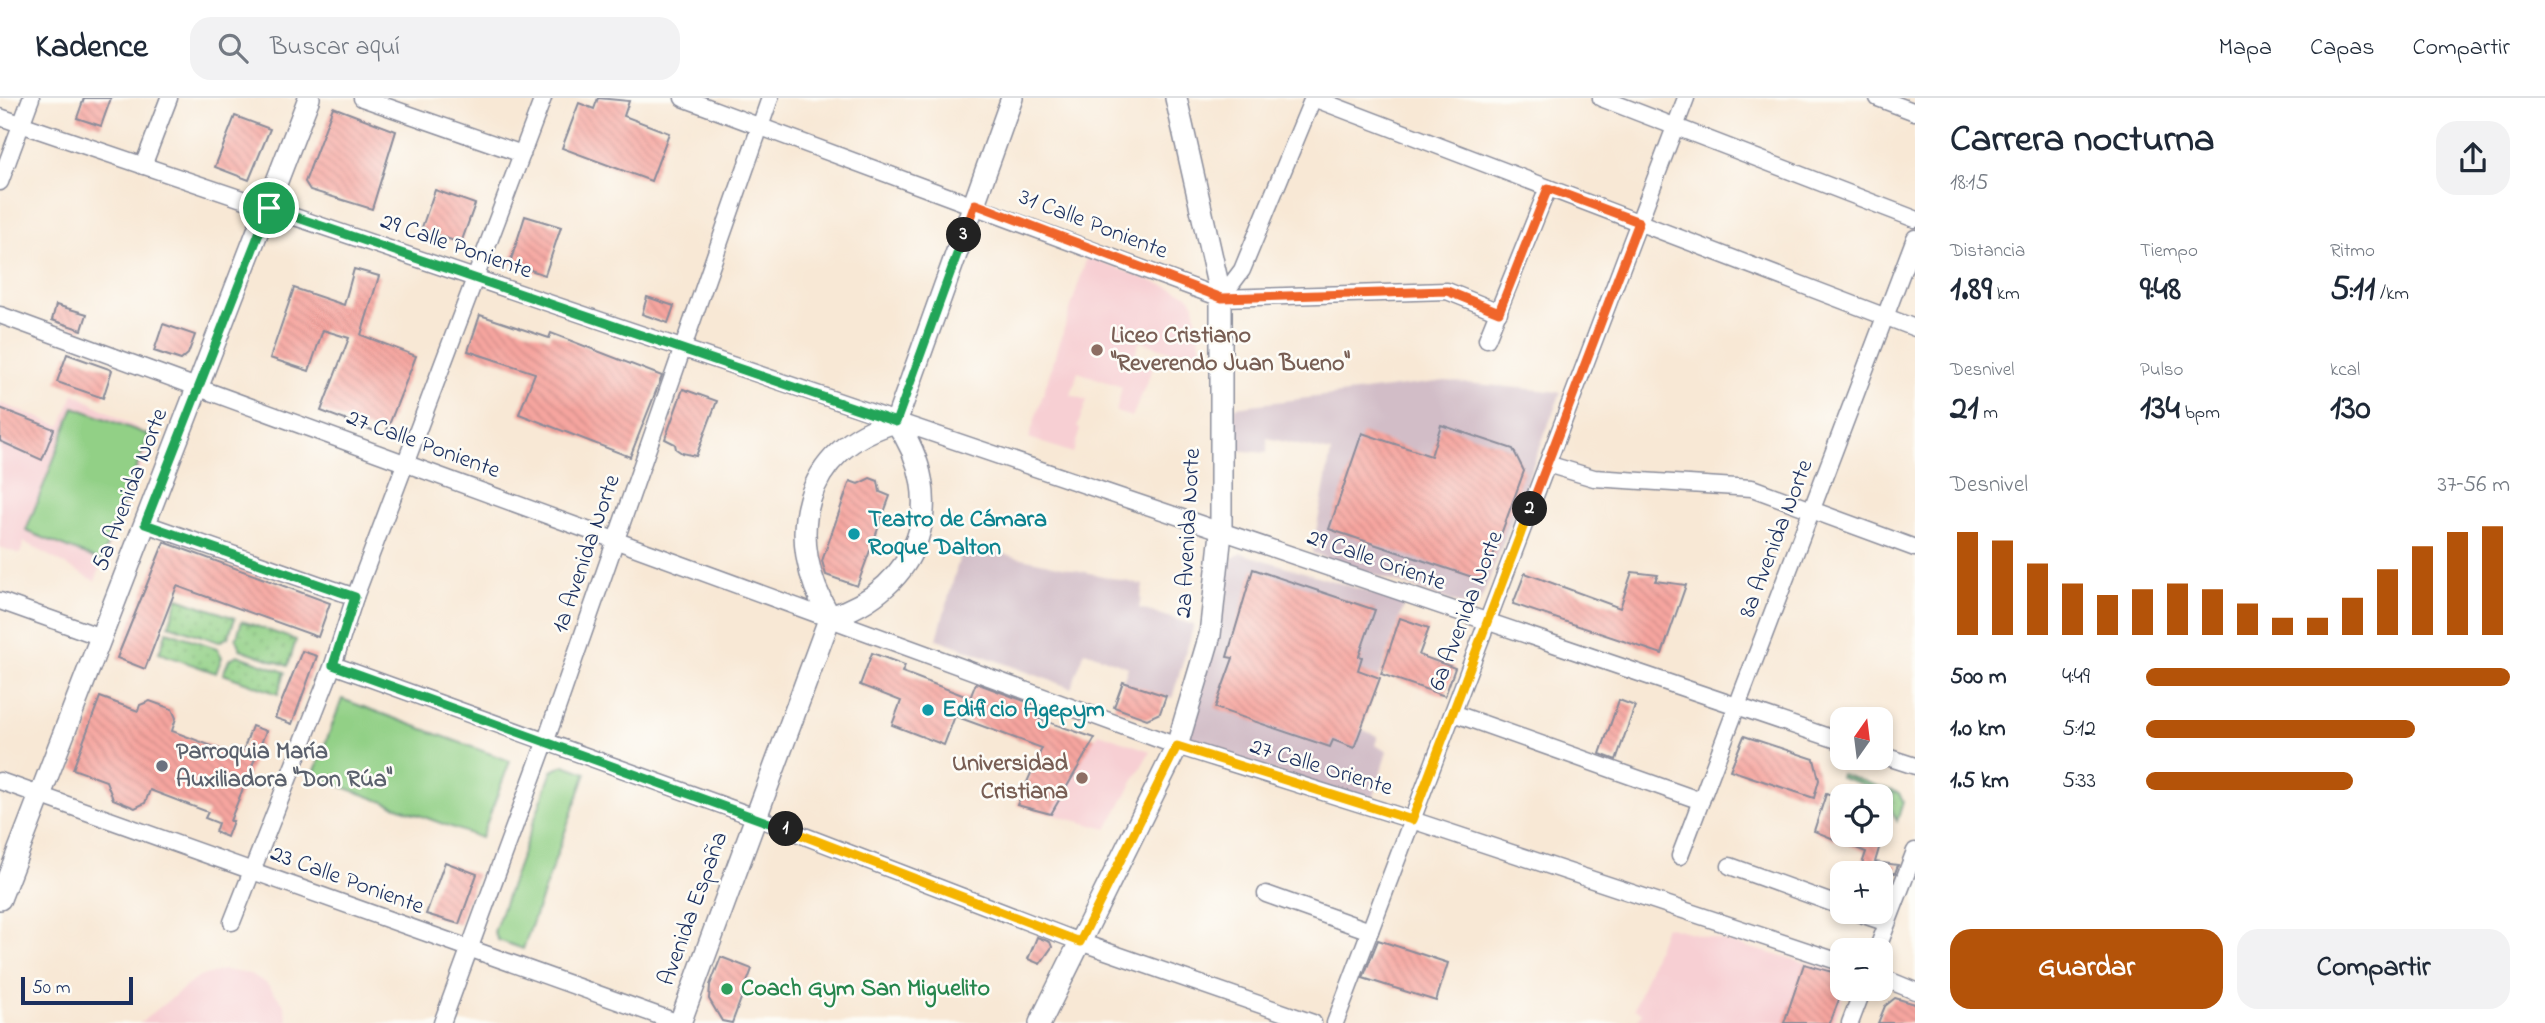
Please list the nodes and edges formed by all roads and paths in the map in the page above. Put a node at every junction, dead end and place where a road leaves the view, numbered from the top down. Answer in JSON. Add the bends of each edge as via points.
{"nodes":[{"id":1,"x":31,"y":98,"type":"edge"},
{"id":2,"x":169,"y":98,"type":"edge"},
{"id":3,"x":309,"y":98,"type":"edge"},
{"id":4,"x":362,"y":98,"type":"edge"},
{"id":5,"x":543,"y":98,"type":"edge"},
{"id":6,"x":683,"y":98,"type":"edge"},
{"id":7,"x":771,"y":98,"type":"edge"},
{"id":8,"x":1013,"y":98,"type":"edge"},
{"id":9,"x":1176,"y":98,"type":"edge"},
{"id":10,"x":1313,"y":98,"type":"edge"},
{"id":11,"x":1601,"y":98,"type":"edge"},
{"id":12,"x":1686,"y":98,"type":"edge"},
{"id":13,"x":1878,"y":98,"type":"edge"},
{"id":14,"x":1915,"y":112,"type":"edge"},
{"id":15,"x":0,"y":117,"type":"edge"},
{"id":16,"x":22,"y":124,"type":"junction"},
{"id":17,"x":1675,"y":126,"type":"junction"},
{"id":18,"x":761,"y":127,"type":"junction"},
{"id":19,"x":522,"y":154,"type":"junction"},
{"id":20,"x":144,"y":166,"type":"junction"},
{"id":21,"x":0,"y":182,"type":"edge"},
{"id":22,"x":1548,"y":188,"type":"junction"},
{"id":23,"x":975,"y":204,"type":"junction"},
{"id":24,"x":269,"y":208,"type":"junction"},
{"id":25,"x":1915,"y":219,"type":"edge"},
{"id":26,"x":1639,"y":222,"type":"junction"},
{"id":27,"x":1915,"y":238,"type":"edge"},
{"id":28,"x":475,"y":278,"type":"junction"},
{"id":29,"x":1222,"y":298,"type":"junction"},
{"id":30,"x":1499,"y":312,"type":"junction"},
{"id":31,"x":0,"y":315,"type":"edge"},
{"id":32,"x":1886,"y":316,"type":"junction"},
{"id":33,"x":1915,"y":327,"type":"edge"},
{"id":34,"x":1488,"y":339,"type":"dead end"},
{"id":35,"x":683,"y":348,"type":"junction"},
{"id":36,"x":199,"y":388,"type":"junction"},
{"id":37,"x":896,"y":422,"type":"junction"},
{"id":38,"x":405,"y":463,"type":"junction"},
{"id":39,"x":1547,"y":464,"type":"junction"},
{"id":40,"x":1812,"y":510,"type":"junction"},
{"id":41,"x":145,"y":524,"type":"junction"},
{"id":42,"x":1221,"y":533,"type":"junction"},
{"id":43,"x":616,"y":540,"type":"junction"},
{"id":44,"x":1915,"y":548,"type":"edge"},
{"id":45,"x":355,"y":597,"type":"junction"},
{"id":46,"x":0,"y":601,"type":"edge"},
{"id":47,"x":830,"y":617,"type":"junction"},
{"id":48,"x":1487,"y":622,"type":"junction"},
{"id":49,"x":102,"y":637,"type":"junction"},
{"id":50,"x":333,"y":665,"type":"junction"},
{"id":51,"x":1738,"y":707,"type":"junction"},
{"id":52,"x":1453,"y":713,"type":"junction"},
{"id":53,"x":1830,"y":738,"type":"edge"},
{"id":54,"x":545,"y":743,"type":"junction"},
{"id":55,"x":1177,"y":746,"type":"junction"},
{"id":56,"x":1894,"y":759,"type":"edge"},
{"id":57,"x":1915,"y":766,"type":"edge"},
{"id":58,"x":0,"y":782,"type":"edge"},
{"id":59,"x":42,"y":796,"type":"junction"},
{"id":60,"x":1701,"y":801,"type":"junction"},
{"id":61,"x":755,"y":817,"type":"junction"},
{"id":62,"x":1412,"y":820,"type":"junction"},
{"id":63,"x":1915,"y":851,"type":"edge"},
{"id":64,"x":1680,"y":856,"type":"dead end"},
{"id":65,"x":1730,"y":866,"type":"dead end"},
{"id":66,"x":251,"y":871,"type":"junction"},
{"id":67,"x":1266,"y":894,"type":"dead end"},
{"id":68,"x":0,"y":900,"type":"edge"},
{"id":69,"x":1830,"y":902,"type":"edge"},
{"id":70,"x":1893,"y":908,"type":"edge"},
{"id":71,"x":232,"y":922,"type":"dead end"},
{"id":72,"x":1370,"y":931,"type":"junction"},
{"id":73,"x":1080,"y":942,"type":"junction"},
{"id":74,"x":468,"y":948,"type":"junction"},
{"id":75,"x":1830,"y":959,"type":"edge"},
{"id":76,"x":1893,"y":982,"type":"edge"},
{"id":77,"x":1915,"y":991,"type":"edge"},
{"id":78,"x":1858,"y":1001,"type":"edge"},
{"id":79,"x":442,"y":1023,"type":"edge"},
{"id":80,"x":680,"y":1023,"type":"edge"},
{"id":81,"x":1040,"y":1023,"type":"edge"},
{"id":82,"x":1313,"y":1023,"type":"edge"},
{"id":83,"x":1335,"y":1023,"type":"edge"},
{"id":84,"x":1850,"y":1023,"type":"edge"}],
"edges":[{"from":1,"to":16,"type":"street"},
{"from":2,"to":20,"type":"street"},
{"from":3,"to":24,"type":"main road","name":"5a Avenida Norte"},
{"from":4,"to":19,"type":"street"},
{"from":5,"to":19,"type":"street"},
{"from":6,"to":18,"type":"street","name":"31 Calle Poniente"},
{"from":7,"to":18,"type":"street","name":"1a Avenida Norte"},
{"from":8,"to":23,"type":"main road"},
{"from":9,"to":29,"type":"main road","name":"2a Avenida Norte"},
{"from":10,"to":22,"type":"street"},
{"from":10,"to":29,"type":"street","via":[[1242,270]]},
{"from":11,"to":17,"type":"street"},
{"from":12,"to":17,"type":"street","name":"6a Avenida Norte"},
{"from":13,"to":14,"type":"street"},
{"from":15,"to":16,"type":"street","name":"29 Calle Poniente"},
{"from":16,"to":20,"type":"street","name":"29 Calle Poniente"},
{"from":16,"to":21,"type":"street"},
{"from":17,"to":25,"type":"street"},
{"from":17,"to":26,"type":"street","name":"6a Avenida Norte"},
{"from":18,"to":23,"type":"street","name":"31 Calle Poniente"},
{"from":18,"to":35,"type":"street","name":"1a Avenida Norte"},
{"from":19,"to":28,"type":"street"},
{"from":20,"to":24,"type":"street","name":"29 Calle Poniente"},
{"from":22,"to":26,"type":"street"},
{"from":22,"to":30,"type":"street"},
{"from":23,"to":29,"type":"street","name":"31 Calle Poniente"},
{"from":23,"to":37,"type":"main road"},
{"from":24,"to":28,"type":"street","name":"29 Calle Poniente"},
{"from":24,"to":36,"type":"main road","name":"5a Avenida Norte"},
{"from":26,"to":32,"type":"street"},
{"from":26,"to":39,"type":"street","name":"6a Avenida Norte"},
{"from":27,"to":32,"type":"street","name":"8a Avenida Norte"},
{"from":28,"to":35,"type":"street","name":"29 Calle Poniente"},
{"from":28,"to":38,"type":"street"},
{"from":29,"to":30,"type":"street","name":"31 Calle Poniente","via":[[1447,291]]},
{"from":29,"to":42,"type":"main road","name":"2a Avenida Norte"},
{"from":30,"to":34,"type":"street"},
{"from":31,"to":36,"type":"street","name":"27 Calle Poniente"},
{"from":32,"to":33,"type":"street"},
{"from":32,"to":40,"type":"street","name":"8a Avenida Norte"},
{"from":35,"to":37,"type":"street","name":"29 Calle Poniente"},
{"from":35,"to":43,"type":"street","name":"1a Avenida Norte"},
{"from":36,"to":38,"type":"street","name":"27 Calle Poniente"},
{"from":36,"to":41,"type":"main road","name":"5a Avenida Norte"},
{"from":37,"to":42,"type":"street","name":"29 Calle Oriente"},
{"from":37,"to":47,"type":"main road","via":[[863,435],[834,459],[813,490],[803,545],[811,582]]},
{"from":37,"to":47,"type":"main road","via":[[921,473],[923,511],[917,538],[905,564],[880,592]]},
{"from":38,"to":43,"type":"street","name":"27 Calle Poniente"},
{"from":38,"to":45,"type":"street"},
{"from":39,"to":40,"type":"street","via":[[1594,478],[1752,488]]},
{"from":39,"to":48,"type":"street","name":"6a Avenida Norte"},
{"from":40,"to":44,"type":"street"},
{"from":40,"to":51,"type":"street","name":"8a Avenida Norte"},
{"from":41,"to":45,"type":"street"},
{"from":41,"to":49,"type":"main road","name":"5a Avenida Norte"},
{"from":42,"to":48,"type":"street","name":"29 Calle Oriente"},
{"from":42,"to":55,"type":"main road","name":"2a Avenida Norte","via":[[1210,635]]},
{"from":43,"to":47,"type":"street","name":"27 Calle Poniente"},
{"from":43,"to":54,"type":"street","name":"1a Avenida Norte"},
{"from":45,"to":50,"type":"street"},
{"from":46,"to":49,"type":"street"},
{"from":47,"to":55,"type":"street","name":"27 Calle Oriente"},
{"from":47,"to":61,"type":"main road","name":"Avenida España"},
{"from":48,"to":51,"type":"street","name":"29 Calle Oriente"},
{"from":48,"to":52,"type":"street","name":"6a Avenida Norte"},
{"from":49,"to":59,"type":"main road","name":"5a Avenida Norte"},
{"from":50,"to":54,"type":"street"},
{"from":50,"to":66,"type":"street"},
{"from":51,"to":53,"type":"street","name":"29 Calle Oriente"},
{"from":51,"to":60,"type":"street","name":"8a Avenida Norte"},
{"from":52,"to":60,"type":"street"},
{"from":52,"to":62,"type":"street","name":"6a Avenida Norte"},
{"from":54,"to":61,"type":"street"},
{"from":54,"to":74,"type":"street","name":"1a Avenida Norte"},
{"from":55,"to":62,"type":"street","name":"27 Calle Oriente"},
{"from":55,"to":73,"type":"main road","name":"2a Avenida Norte"},
{"from":56,"to":57,"type":"street"},
{"from":58,"to":59,"type":"street","name":"23 Calle Poniente"},
{"from":59,"to":66,"type":"street","name":"23 Calle Poniente"},
{"from":59,"to":68,"type":"main road","name":"5a Avenida Norte"},
{"from":60,"to":64,"type":"street","name":"8a Avenida Norte"},
{"from":61,"to":73,"type":"street"},
{"from":61,"to":80,"type":"main road","name":"Avenida España"},
{"from":62,"to":72,"type":"street","name":"6a Avenida Norte"},
{"from":62,"to":75,"type":"street","name":"27 Calle Oriente"},
{"from":63,"to":70,"type":"street"},
{"from":65,"to":69,"type":"street"},
{"from":66,"to":71,"type":"street"},
{"from":66,"to":74,"type":"street","name":"23 Calle Poniente"},
{"from":67,"to":72,"type":"street"},
{"from":72,"to":83,"type":"street","name":"6a Avenida Norte"},
{"from":73,"to":81,"type":"main road","name":"2a Avenida Norte"},
{"from":73,"to":82,"type":"street"},
{"from":74,"to":79,"type":"street","name":"1a Avenida Norte"},
{"from":74,"to":80,"type":"street","name":"23 Calle Poniente"},
{"from":76,"to":77,"type":"street"},
{"from":78,"to":84,"type":"street"}]}
